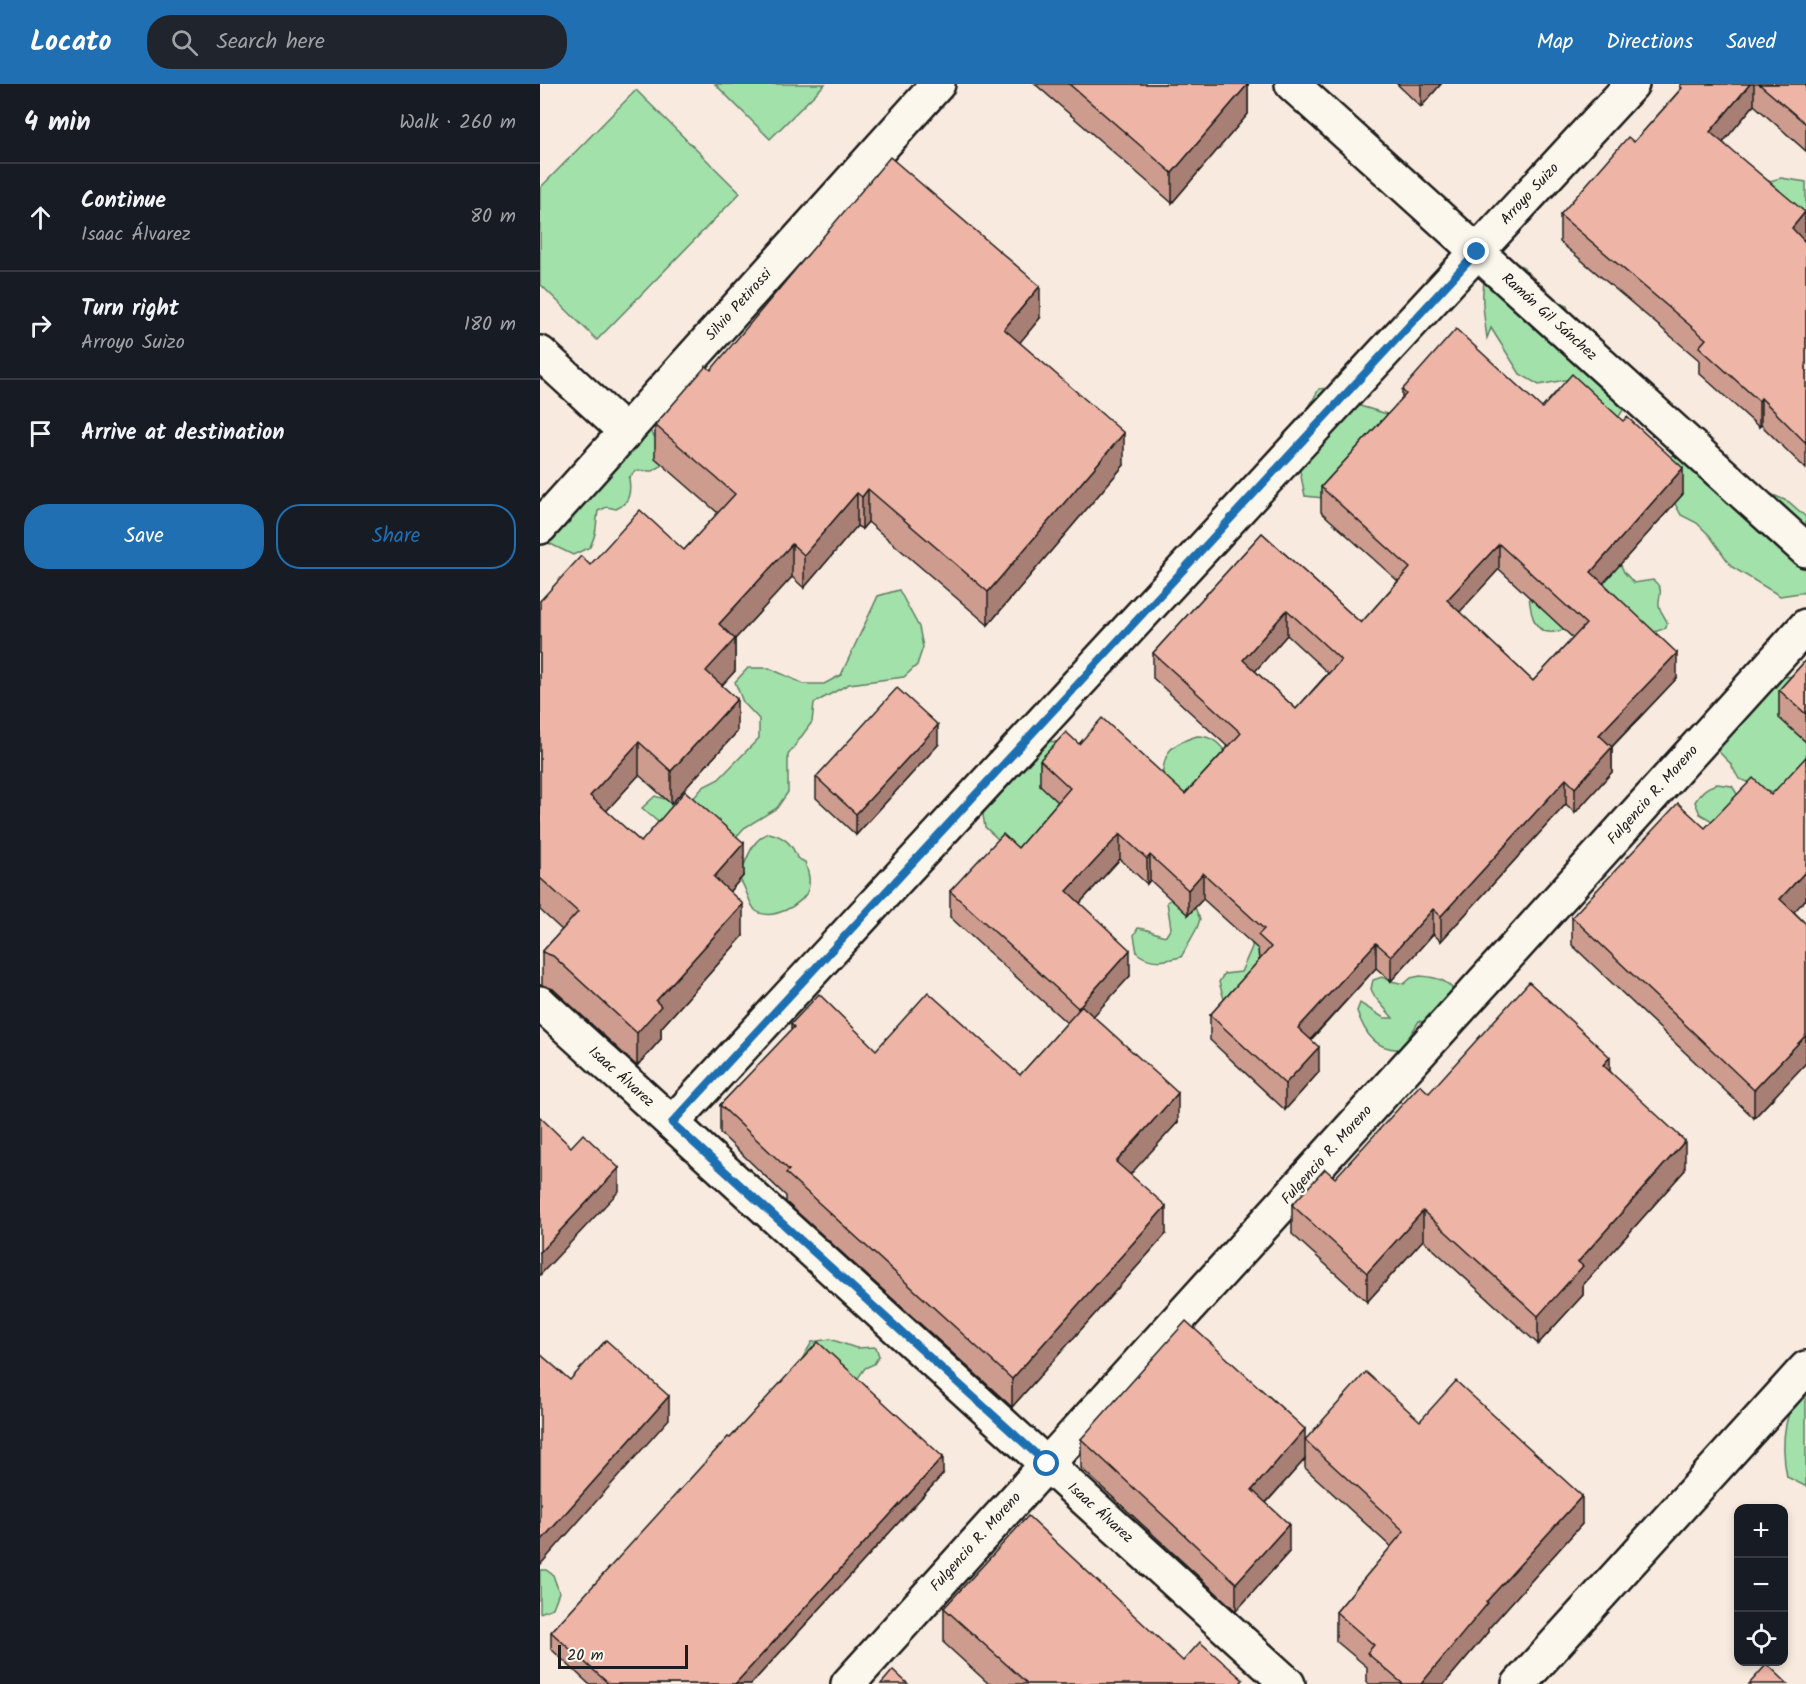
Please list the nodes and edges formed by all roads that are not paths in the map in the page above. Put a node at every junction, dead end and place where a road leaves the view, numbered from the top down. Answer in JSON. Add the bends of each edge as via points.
{"nodes":[{"id":1,"x":938,"y":84,"type":"edge"},
{"id":2,"x":1292,"y":84,"type":"edge"},
{"id":3,"x":1632,"y":84,"type":"edge"},
{"id":4,"x":1477,"y":252,"type":"junction"},
{"id":5,"x":540,"y":353,"type":"edge"},
{"id":6,"x":626,"y":432,"type":"junction"},
{"id":7,"x":540,"y":527,"type":"edge"},
{"id":8,"x":1806,"y":550,"type":"edge"},
{"id":9,"x":1806,"y":626,"type":"edge"},
{"id":10,"x":540,"y":1003,"type":"edge"},
{"id":11,"x":672,"y":1123,"type":"junction"},
{"id":12,"x":1806,"y":1368,"type":"edge"},
{"id":13,"x":1047,"y":1464,"type":"junction"},
{"id":14,"x":848,"y":1684,"type":"edge"},
{"id":15,"x":1288,"y":1684,"type":"edge"},
{"id":16,"x":1520,"y":1684,"type":"edge"}],
"edges":[{"from":1,"to":6,"type":"street","name":"Silvio Petirossi"},
{"from":2,"to":4,"type":"street","name":"Ramón Gil Sánchez"},
{"from":3,"to":4,"type":"street","name":"Arroyo Suizo"},
{"from":4,"to":8,"type":"street","name":"Ramón Gil Sánchez"},
{"from":4,"to":11,"type":"street","name":"Arroyo Suizo"},
{"from":5,"to":6,"type":"street"},
{"from":6,"to":7,"type":"street","name":"Silvio Petirossi"},
{"from":9,"to":13,"type":"street","name":"Fulgencio R. Moreno"},
{"from":10,"to":11,"type":"street","name":"Isaac Álvarez"},
{"from":11,"to":13,"type":"street","name":"Isaac Álvarez"},
{"from":12,"to":16,"type":"street"},
{"from":13,"to":14,"type":"street","name":"Fulgencio R. Moreno"},
{"from":13,"to":15,"type":"street","name":"Isaac Álvarez"}]}
